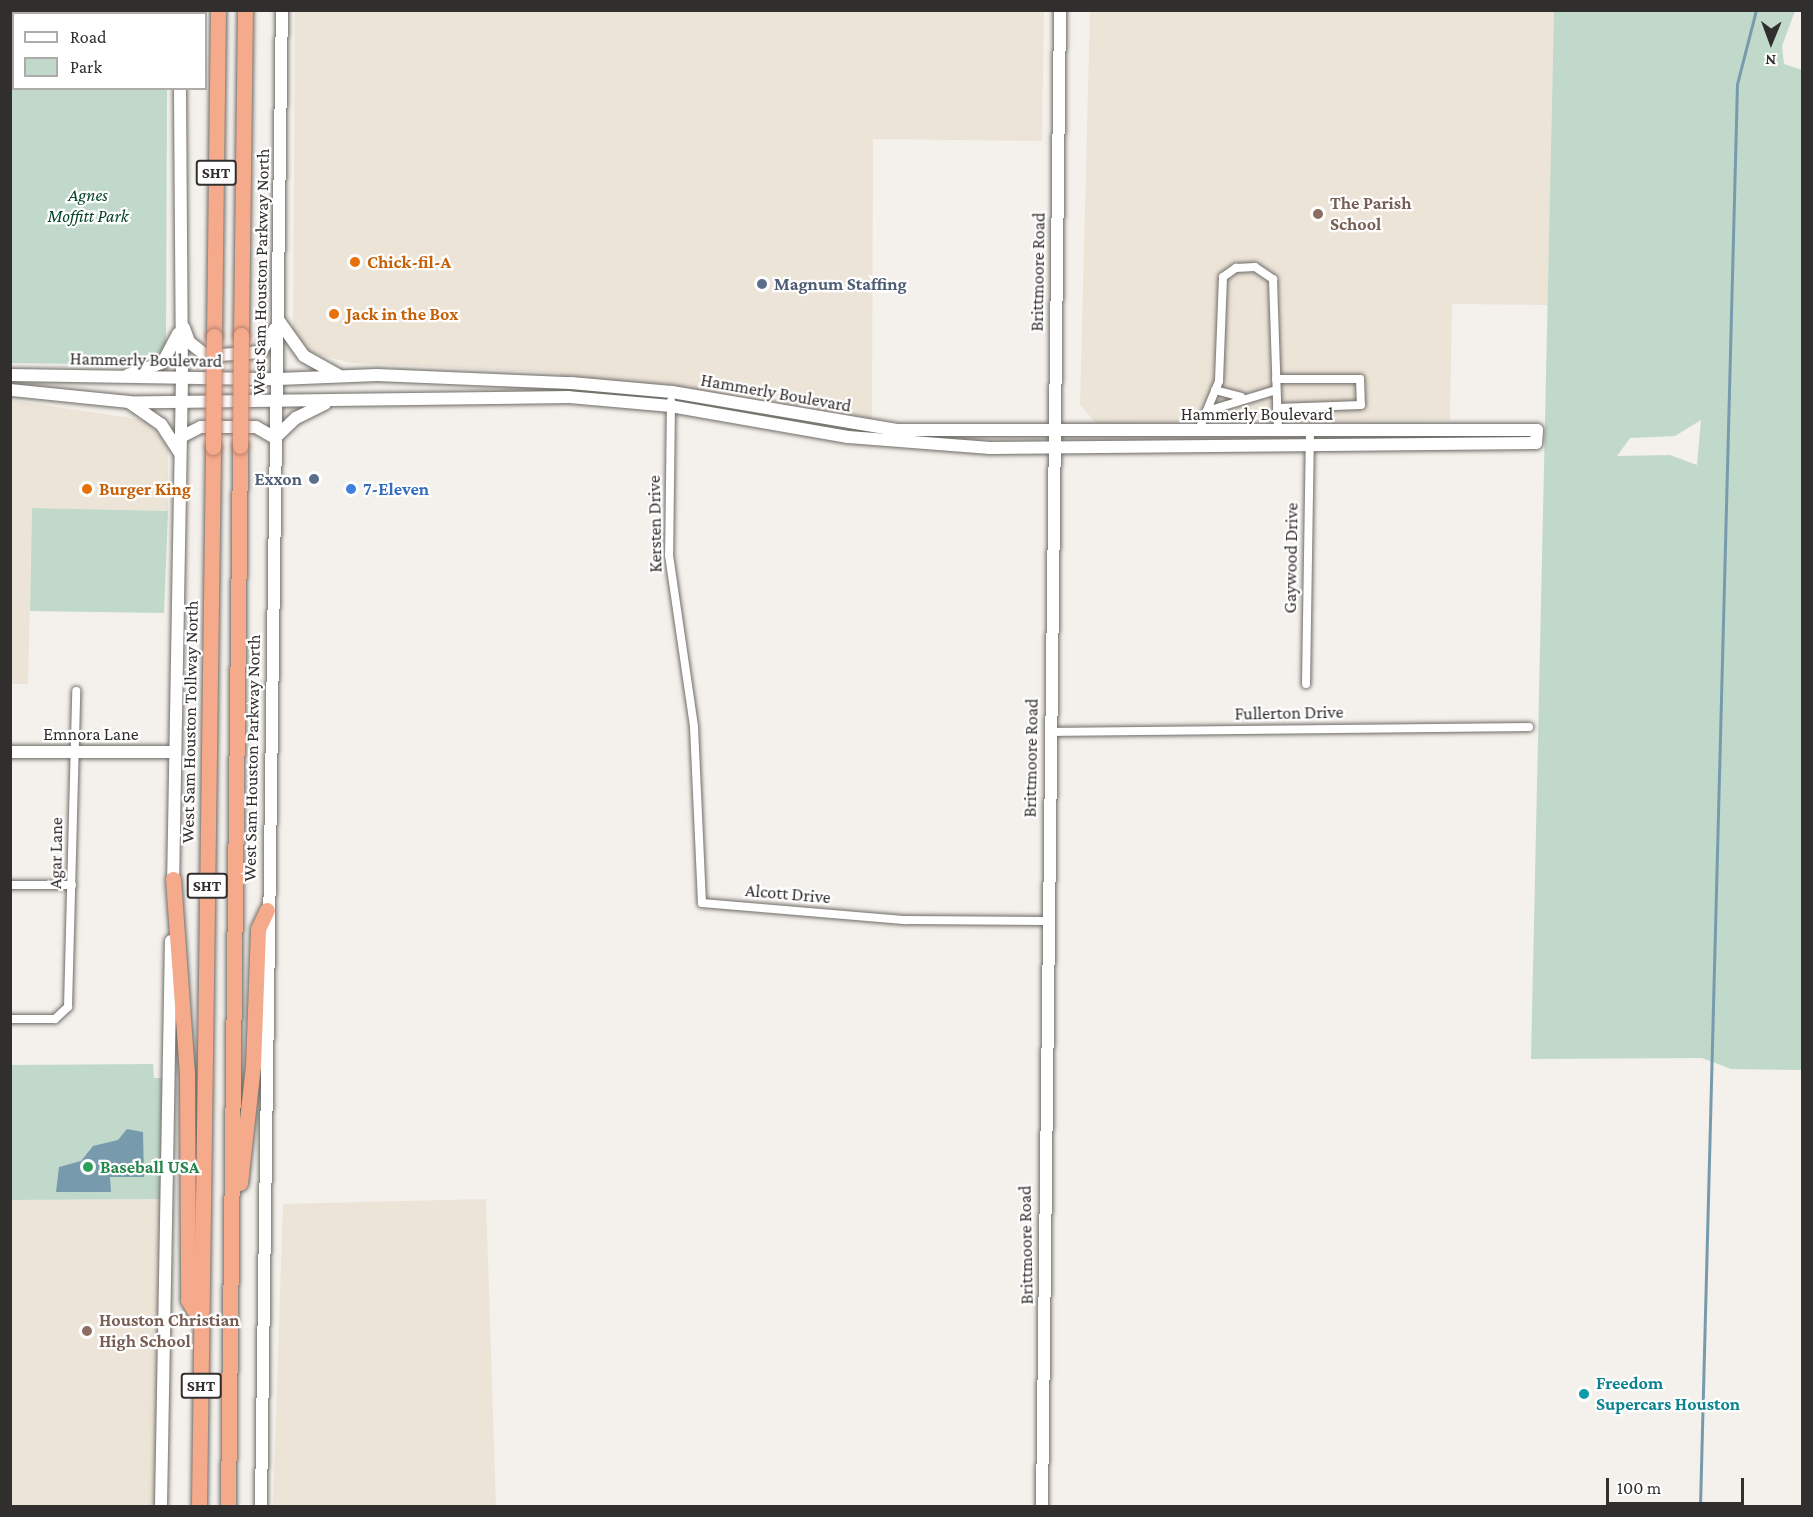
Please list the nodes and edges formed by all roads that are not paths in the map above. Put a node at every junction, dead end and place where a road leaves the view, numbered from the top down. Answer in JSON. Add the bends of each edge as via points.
{"nodes":[{"id":1,"x":219,"y":10,"type":"edge"},
{"id":2,"x":245,"y":10,"type":"edge"},
{"id":3,"x":282,"y":10,"type":"edge"},
{"id":4,"x":1060,"y":10,"type":"edge"},
{"id":5,"x":180,"y":90,"type":"edge"},
{"id":6,"x":279,"y":320,"type":"junction"},
{"id":7,"x":182,"y":324,"type":"junction"},
{"id":8,"x":10,"y":375,"type":"edge"},
{"id":9,"x":340,"y":376,"type":"junction"},
{"id":10,"x":116,"y":379,"type":"junction"},
{"id":11,"x":182,"y":379,"type":"junction"},
{"id":12,"x":278,"y":379,"type":"junction"},
{"id":13,"x":1276,"y":379,"type":"junction"},
{"id":14,"x":10,"y":390,"type":"edge"},
{"id":15,"x":1215,"y":390,"type":"junction"},
{"id":16,"x":1276,"y":390,"type":"junction"},
{"id":17,"x":672,"y":392,"type":"junction"},
{"id":18,"x":1241,"y":397,"type":"junction"},
{"id":19,"x":330,"y":401,"type":"junction"},
{"id":20,"x":129,"y":402,"type":"junction"},
{"id":21,"x":276,"y":402,"type":"junction"},
{"id":22,"x":181,"y":403,"type":"junction"},
{"id":23,"x":671,"y":406,"type":"junction"},
{"id":24,"x":1277,"y":408,"type":"junction"},
{"id":25,"x":1207,"y":411,"type":"junction"},
{"id":26,"x":1427,"y":431,"type":"junction"},
{"id":27,"x":1198,"y":432,"type":"junction"},
{"id":28,"x":1217,"y":432,"type":"junction"},
{"id":29,"x":1278,"y":432,"type":"junction"},
{"id":30,"x":1310,"y":432,"type":"junction"},
{"id":31,"x":1053,"y":433,"type":"junction"},
{"id":32,"x":181,"y":437,"type":"junction"},
{"id":33,"x":275,"y":438,"type":"junction"},
{"id":34,"x":1428,"y":444,"type":"junction"},
{"id":35,"x":1216,"y":446,"type":"junction"},
{"id":36,"x":1309,"y":446,"type":"junction"},
{"id":37,"x":1053,"y":447,"type":"junction"},
{"id":38,"x":179,"y":452,"type":"junction"},
{"id":39,"x":1306,"y":684,"type":"dead end"},
{"id":40,"x":76,"y":691,"type":"dead end"},
{"id":41,"x":694,"y":727,"type":"joint"},
{"id":42,"x":1529,"y":727,"type":"dead end"},
{"id":43,"x":1049,"y":732,"type":"junction"},
{"id":44,"x":10,"y":752,"type":"edge"},
{"id":45,"x":172,"y":752,"type":"junction"},
{"id":46,"x":75,"y":753,"type":"junction"},
{"id":47,"x":173,"y":879,"type":"junction"},
{"id":48,"x":10,"y":885,"type":"edge"},
{"id":49,"x":72,"y":885,"type":"junction"},
{"id":50,"x":267,"y":910,"type":"junction"},
{"id":51,"x":1046,"y":921,"type":"junction"},
{"id":52,"x":10,"y":1019,"type":"edge"},
{"id":53,"x":230,"y":1275,"type":"junction"},
{"id":54,"x":202,"y":1324,"type":"junction"},
{"id":55,"x":160,"y":1506,"type":"edge"},
{"id":56,"x":199,"y":1506,"type":"edge"},
{"id":57,"x":228,"y":1506,"type":"edge"},
{"id":58,"x":261,"y":1506,"type":"edge"},
{"id":59,"x":1042,"y":1506,"type":"edge"}],
"edges":[{"from":1,"to":54,"type":"highway","name":"West Sam Houston Tollway North","number":"SHT","bridge":true},
{"from":2,"to":53,"type":"highway","number":"SHT","bridge":true},
{"from":3,"to":6,"type":"main road","name":"West Sam Houston Parkway North"},
{"from":4,"to":31,"type":"main road","name":"Brittmoore Road"},
{"from":5,"to":7,"type":"main road"},
{"from":6,"to":7,"type":"main road","via":[[269,344],[251,355],[207,356],[189,342]]},
{"from":6,"to":9,"type":"main road","via":[[304,356]]},
{"from":6,"to":12,"type":"main road","name":"West Sam Houston Parkway North"},
{"from":7,"to":10,"type":"main road","via":[[163,362]]},
{"from":7,"to":11,"type":"main road"},
{"from":8,"to":10,"type":"main road","name":"Hammerly Boulevard"},
{"from":9,"to":12,"type":"main road","name":"Hammerly Boulevard"},
{"from":9,"to":17,"type":"main road","name":"Hammerly Boulevard"},
{"from":10,"to":11,"type":"main road","name":"Hammerly Boulevard"},
{"from":11,"to":12,"type":"main road","name":"Hammerly Boulevard"},
{"from":11,"to":22,"type":"main road"},
{"from":12,"to":21,"type":"main road","name":"West Sam Houston Parkway North"},
{"from":13,"to":15,"type":"street","via":[[1273,279],[1255,267],[1236,268],[1223,278]]},
{"from":13,"to":16,"type":"street"},
{"from":13,"to":24,"type":"street","via":[[1360,379],[1361,405]]},
{"from":14,"to":20,"type":"main road","name":"Hammerly Boulevard"},
{"from":15,"to":18,"type":"street"},
{"from":15,"to":25,"type":"street"},
{"from":16,"to":18,"type":"street"},
{"from":16,"to":24,"type":"street"},
{"from":17,"to":23,"type":"street","name":"Kersten Drive"},
{"from":17,"to":31,"type":"main road","name":"Hammerly Boulevard","via":[[860,426]]},
{"from":18,"to":25,"type":"street"},
{"from":19,"to":21,"type":"main road","name":"Hammerly Boulevard"},
{"from":19,"to":23,"type":"main road","name":"Hammerly Boulevard","via":[[570,397]]},
{"from":19,"to":33,"type":"main road","via":[[301,414]]},
{"from":20,"to":22,"type":"main road","name":"Hammerly Boulevard"},
{"from":20,"to":38,"type":"main road","via":[[161,424]]},
{"from":21,"to":22,"type":"main road","name":"Hammerly Boulevard"},
{"from":21,"to":33,"type":"main road","name":"West Sam Houston Parkway North"},
{"from":22,"to":32,"type":"main road"},
{"from":23,"to":37,"type":"main road","name":"Hammerly Boulevard","via":[[893,443]]},
{"from":23,"to":41,"type":"street","name":"Kersten Drive","via":[[669,555]]},
{"from":24,"to":29,"type":"street"},
{"from":25,"to":27,"type":"street"},
{"from":26,"to":30,"type":"main road","name":"Hammerly Boulevard"},
{"from":26,"to":34,"type":"main road"},
{"from":26,"to":34,"type":"main road","name":"Hammerly Boulevard","via":[[1536,437]]},
{"from":27,"to":28,"type":"main road","name":"Hammerly Boulevard"},
{"from":27,"to":31,"type":"main road","name":"Hammerly Boulevard"},
{"from":28,"to":29,"type":"main road","name":"Hammerly Boulevard"},
{"from":28,"to":35,"type":"main road"},
{"from":29,"to":30,"type":"main road","name":"Hammerly Boulevard"},
{"from":30,"to":36,"type":"street","name":"Gaywood Drive"},
{"from":31,"to":37,"type":"main road","name":"Brittmoore Road"},
{"from":32,"to":33,"type":"main road","via":[[201,427],[256,427]]},
{"from":32,"to":38,"type":"main road"},
{"from":33,"to":50,"type":"main road","name":"West Sam Houston Parkway North"},
{"from":34,"to":36,"type":"main road","name":"Hammerly Boulevard"},
{"from":35,"to":36,"type":"main road","name":"Hammerly Boulevard"},
{"from":35,"to":37,"type":"main road","name":"Hammerly Boulevard"},
{"from":36,"to":39,"type":"street","name":"Gaywood Drive"},
{"from":37,"to":43,"type":"main road","name":"Brittmoore Road"},
{"from":38,"to":45,"type":"main road"},
{"from":40,"to":46,"type":"street","name":"Agar Lane"},
{"from":41,"to":51,"type":"street","name":"Alcott Drive","via":[[702,903],[906,920]]},
{"from":42,"to":43,"type":"street","name":"Fullerton Drive"},
{"from":43,"to":51,"type":"main road","name":"Brittmoore Road"},
{"from":44,"to":46,"type":"main road","name":"Emnora Lane"},
{"from":45,"to":46,"type":"main road","name":"Emnora Lane"},
{"from":45,"to":47,"type":"main road"},
{"from":46,"to":49,"type":"street","name":"Agar Lane"},
{"from":47,"to":54,"type":"highway","via":[[187,1072],[188,1300]]},
{"from":47,"to":55,"type":"main road"},
{"from":48,"to":49,"type":"street"},
{"from":49,"to":52,"type":"street","name":"Agar Lane","via":[[70,996],[63,1014]]},
{"from":50,"to":53,"type":"highway","via":[[258,929],[253,1066]]},
{"from":50,"to":58,"type":"main road","name":"West Sam Houston Parkway North"},
{"from":51,"to":59,"type":"main road","name":"Brittmoore Road"},
{"from":53,"to":57,"type":"highway","number":"SHT"},
{"from":54,"to":56,"type":"highway","name":"West Sam Houston Tollway North","number":"SHT"}]}
